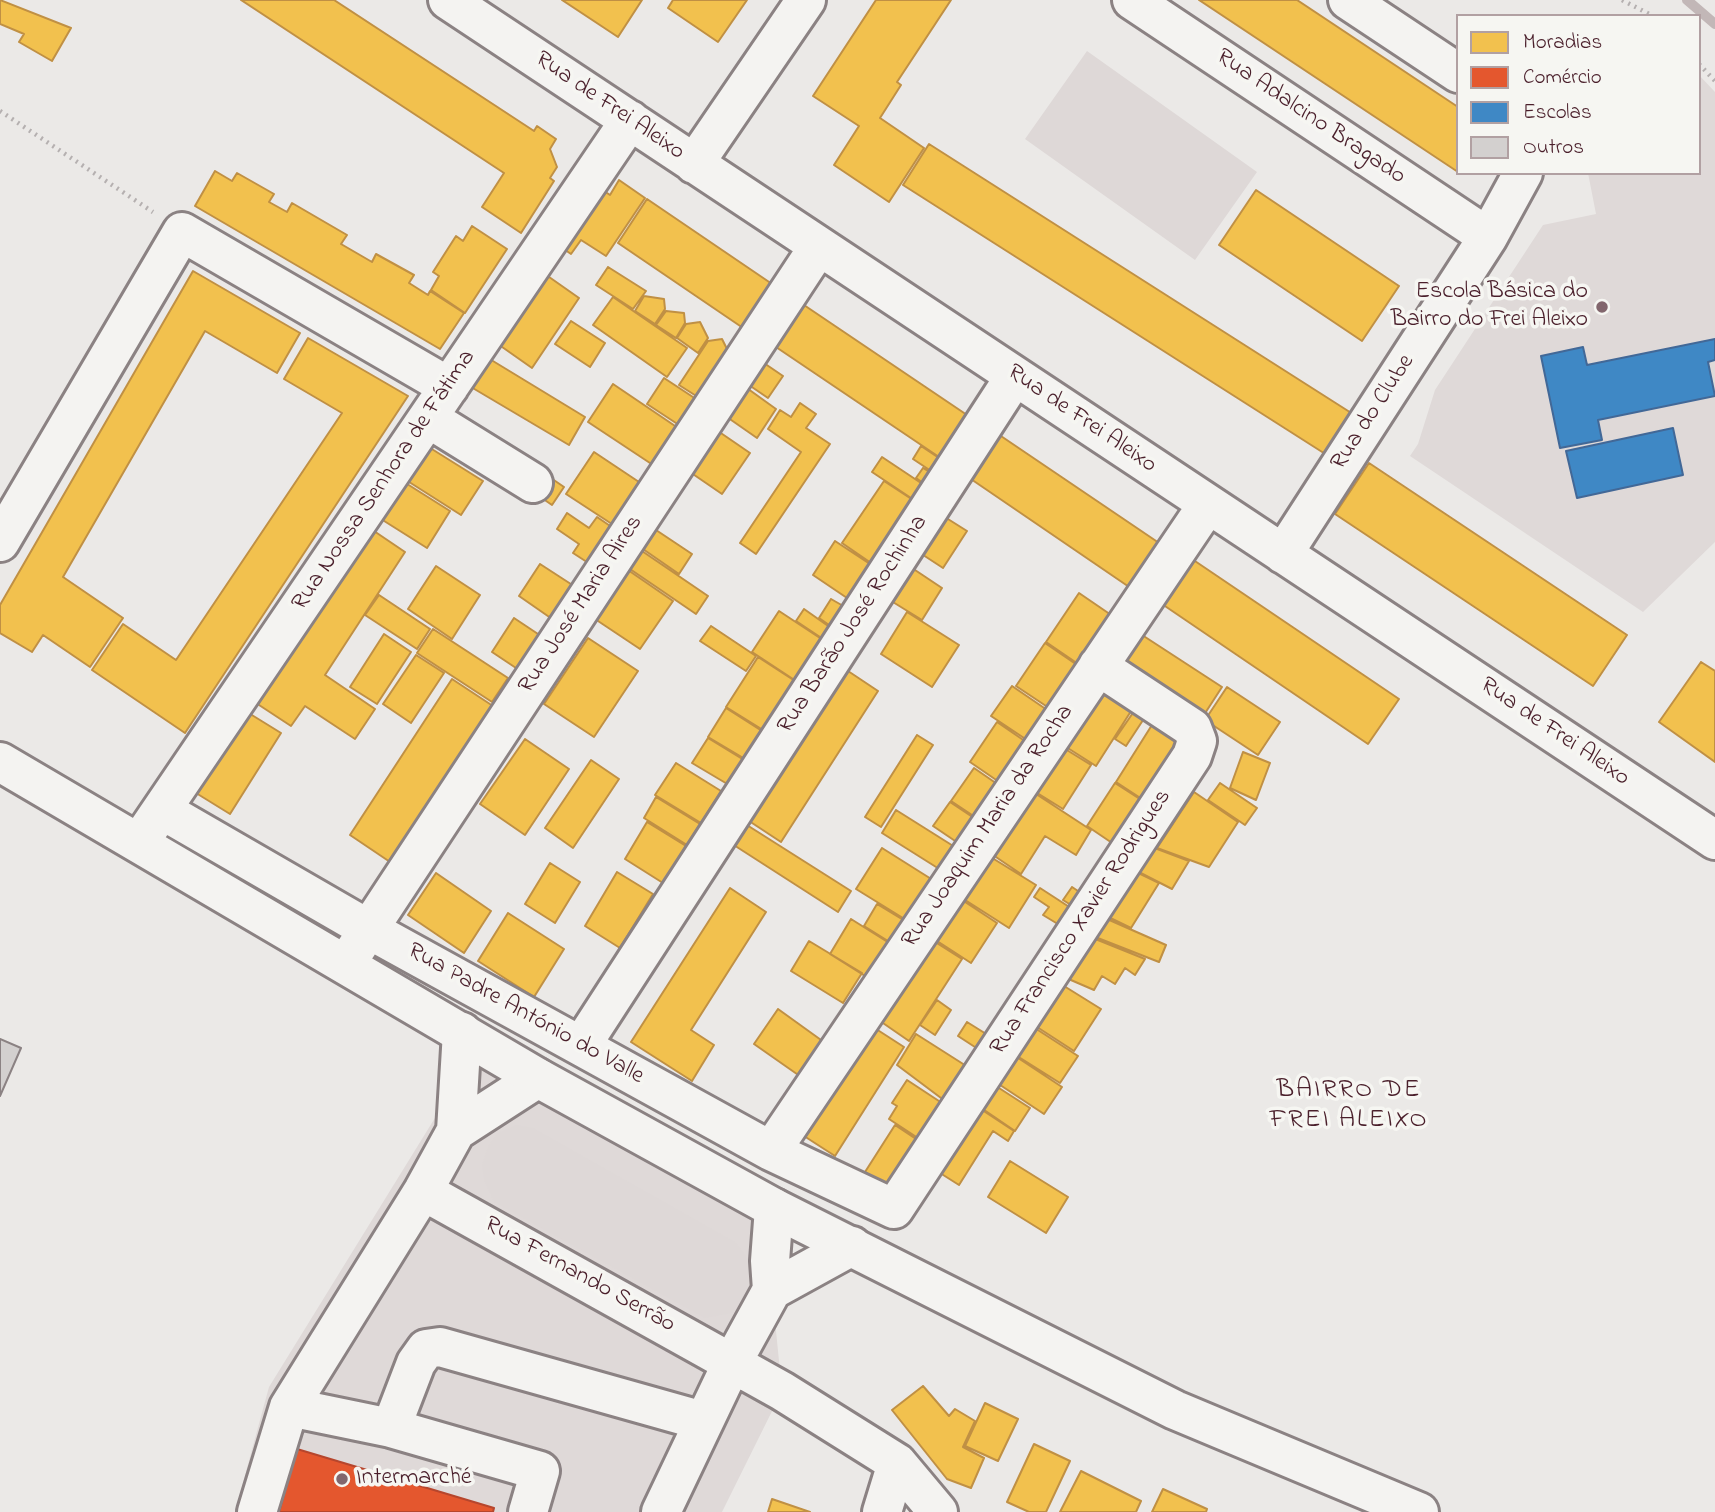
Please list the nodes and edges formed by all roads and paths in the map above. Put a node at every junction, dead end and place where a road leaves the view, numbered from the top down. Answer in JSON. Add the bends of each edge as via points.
{"nodes":[{"id":1,"x":448,"y":0,"type":"edge"},
{"id":2,"x":806,"y":0,"type":"edge"},
{"id":3,"x":1132,"y":0,"type":"edge"},
{"id":4,"x":1348,"y":0,"type":"edge"},
{"id":5,"x":1622,"y":0,"type":"edge"},
{"id":6,"x":1650,"y":14,"type":"edge"},
{"id":7,"x":1701,"y":66,"type":"edge"},
{"id":8,"x":1456,"y":72,"type":"edge"},
{"id":9,"x":1715,"y":81,"type":"edge"},
{"id":10,"x":0,"y":111,"type":"edge"},
{"id":11,"x":630,"y":120,"type":"junction"},
{"id":12,"x":694,"y":164,"type":"junction"},
{"id":13,"x":1522,"y":175,"type":"edge"},
{"id":14,"x":182,"y":232,"type":"junction"},
{"id":15,"x":1488,"y":237,"type":"junction"},
{"id":16,"x":819,"y":246,"type":"junction"},
{"id":17,"x":1015,"y":376,"type":"junction"},
{"id":18,"x":449,"y":387,"type":"junction"},
{"id":19,"x":428,"y":418,"type":"junction"},
{"id":20,"x":533,"y":483,"type":"dead end"},
{"id":21,"x":1208,"y":505,"type":"junction"},
{"id":22,"x":0,"y":542,"type":"edge"},
{"id":23,"x":1283,"y":554,"type":"junction"},
{"id":24,"x":1098,"y":666,"type":"junction"},
{"id":25,"x":0,"y":762,"type":"edge"},
{"id":26,"x":162,"y":810,"type":"junction"},
{"id":27,"x":1715,"y":840,"type":"edge"},
{"id":28,"x":140,"y":842,"type":"junction"},
{"id":29,"x":368,"y":929,"type":"junction"},
{"id":30,"x":346,"y":964,"type":"junction"},
{"id":31,"x":463,"y":1032,"type":"junction"},
{"id":32,"x":581,"y":1046,"type":"junction"},
{"id":33,"x":538,"y":1078,"type":"junction"},
{"id":34,"x":456,"y":1131,"type":"junction"},
{"id":35,"x":771,"y":1151,"type":"junction"},
{"id":36,"x":423,"y":1191,"type":"junction"},
{"id":37,"x":774,"y":1208,"type":"junction"},
{"id":38,"x":894,"y":1209,"type":"joint"},
{"id":39,"x":852,"y":1246,"type":"junction"},
{"id":40,"x":772,"y":1290,"type":"junction"},
{"id":41,"x":733,"y":1361,"type":"junction"},
{"id":42,"x":289,"y":1407,"type":"junction"},
{"id":43,"x":703,"y":1421,"type":"junction"},
{"id":44,"x":391,"y":1429,"type":"junction"},
{"id":45,"x":897,"y":1463,"type":"junction"},
{"id":46,"x":257,"y":1512,"type":"edge"},
{"id":47,"x":528,"y":1512,"type":"edge"},
{"id":48,"x":662,"y":1512,"type":"edge"},
{"id":49,"x":882,"y":1512,"type":"edge"},
{"id":50,"x":938,"y":1512,"type":"edge"},
{"id":51,"x":1419,"y":1512,"type":"edge"}],
"edges":[{"from":1,"to":11,"type":"street","name":"Rua de Frei Aleixo"},
{"from":2,"to":12,"type":"street"},
{"from":3,"to":15,"type":"street","name":"Rua Adalcino Bragado"},
{"from":4,"to":8,"type":"street"},
{"from":5,"to":6,"type":"path"},
{"from":7,"to":9,"type":"path"},
{"from":10,"to":14,"type":"path"},
{"from":11,"to":12,"type":"street","name":"Rua de Frei Aleixo"},
{"from":11,"to":18,"type":"street","name":"Rua Nossa Senhora de Fátima"},
{"from":12,"to":16,"type":"street","name":"Rua de Frei Aleixo"},
{"from":13,"to":15,"type":"street","name":"Rua do Clube"},
{"from":14,"to":18,"type":"street"},
{"from":14,"to":22,"type":"street"},
{"from":15,"to":23,"type":"street","name":"Rua do Clube"},
{"from":16,"to":17,"type":"street","name":"Rua de Frei Aleixo"},
{"from":16,"to":29,"type":"street","name":"Rua José Maria Aires"},
{"from":17,"to":21,"type":"street","name":"Rua de Frei Aleixo"},
{"from":17,"to":32,"type":"street","name":"Rua Barão José Rochinha"},
{"from":18,"to":19,"type":"street","name":"Rua Nossa Senhora de Fátima"},
{"from":19,"to":20,"type":"street"},
{"from":19,"to":26,"type":"street","name":"Rua Nossa Senhora de Fátima"},
{"from":21,"to":23,"type":"street","name":"Rua de Frei Aleixo"},
{"from":21,"to":24,"type":"street","name":"Rua Joaquim Maria da Rocha"},
{"from":23,"to":27,"type":"street","name":"Rua de Frei Aleixo"},
{"from":24,"to":35,"type":"street","name":"Rua Joaquim Maria da Rocha"},
{"from":24,"to":38,"type":"street","name":"Rua Francisco Xavier Rodrigues","via":[[1192,728],[1196,741],[1192,756]]},
{"from":25,"to":28,"type":"street"},
{"from":26,"to":28,"type":"street","name":"Rua Nossa Senhora de Fátima"},
{"from":26,"to":29,"type":"street","name":"Rua Padre António do Valle"},
{"from":28,"to":30,"type":"street"},
{"from":29,"to":30,"type":"street","name":"Rua José Maria Aires"},
{"from":29,"to":32,"type":"street","name":"Rua Padre António do Valle"},
{"from":30,"to":31,"type":"street"},
{"from":31,"to":33,"type":"street"},
{"from":31,"to":34,"type":"street"},
{"from":32,"to":35,"type":"street","name":"Rua Padre António do Valle"},
{"from":33,"to":34,"type":"street"},
{"from":33,"to":37,"type":"street"},
{"from":34,"to":36,"type":"street"},
{"from":35,"to":38,"type":"street","name":"Rua Padre António do Valle"},
{"from":36,"to":41,"type":"street","name":"Rua Fernando Serrão"},
{"from":36,"to":42,"type":"street"},
{"from":37,"to":39,"type":"street"},
{"from":37,"to":40,"type":"street"},
{"from":39,"to":40,"type":"street"},
{"from":39,"to":51,"type":"street","via":[[1175,1410]]},
{"from":40,"to":41,"type":"street"},
{"from":41,"to":43,"type":"street"},
{"from":41,"to":45,"type":"street","name":"Rua Fernando Serrão"},
{"from":42,"to":44,"type":"street"},
{"from":42,"to":46,"type":"street"},
{"from":43,"to":44,"type":"street","via":[[440,1347],[426,1349],[416,1363]]},
{"from":43,"to":48,"type":"street"},
{"from":44,"to":47,"type":"street","via":[[540,1471]]},
{"from":45,"to":49,"type":"street"},
{"from":45,"to":50,"type":"street","name":"Rua Fernando Serrão"}]}
